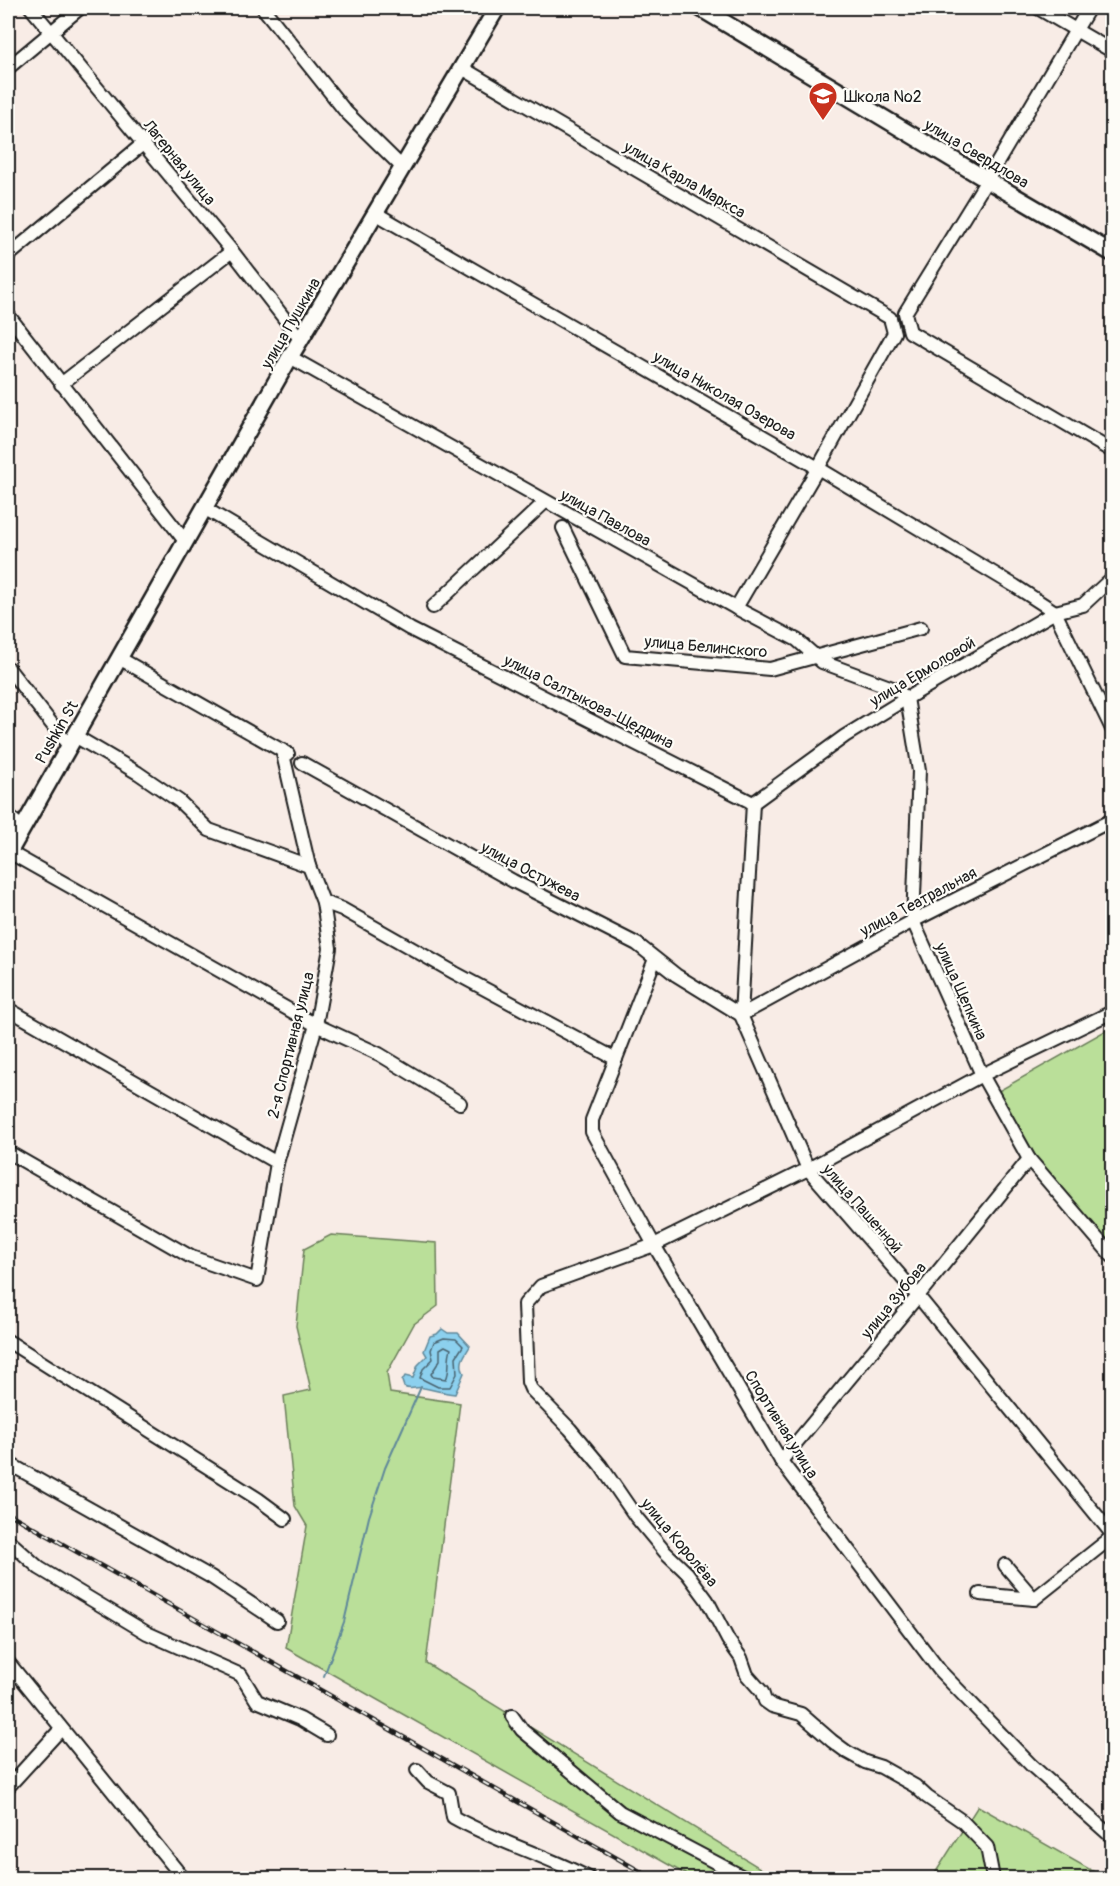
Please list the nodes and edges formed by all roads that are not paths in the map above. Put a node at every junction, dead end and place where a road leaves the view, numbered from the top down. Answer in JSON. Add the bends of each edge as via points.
{"nodes":[{"id":1,"x":31,"y":8,"type":"edge"},
{"id":2,"x":80,"y":8,"type":"edge"},
{"id":3,"x":263,"y":8,"type":"edge"},
{"id":4,"x":700,"y":8,"type":"edge"},
{"id":5,"x":1038,"y":8,"type":"edge"},
{"id":6,"x":1089,"y":8,"type":"edge"},
{"id":7,"x":490,"y":11,"type":"edge"},
{"id":8,"x":1075,"y":29,"type":"junction"},
{"id":9,"x":50,"y":32,"type":"junction"},
{"id":10,"x":1113,"y":51,"type":"edge"},
{"id":11,"x":8,"y":68,"type":"edge"},
{"id":12,"x":462,"y":68,"type":"junction"},
{"id":13,"x":144,"y":143,"type":"junction"},
{"id":14,"x":402,"y":166,"type":"junction"},
{"id":15,"x":987,"y":180,"type":"junction"},
{"id":16,"x":375,"y":213,"type":"junction"},
{"id":17,"x":232,"y":251,"type":"junction"},
{"id":18,"x":1113,"y":253,"type":"edge"},
{"id":19,"x":8,"y":256,"type":"edge"},
{"id":20,"x":8,"y":315,"type":"edge"},
{"id":21,"x":301,"y":340,"type":"junction"},
{"id":22,"x":290,"y":357,"type":"junction"},
{"id":23,"x":61,"y":384,"type":"junction"},
{"id":24,"x":1113,"y":451,"type":"edge"},
{"id":25,"x":819,"y":468,"type":"junction"},
{"id":26,"x":545,"y":502,"type":"junction"},
{"id":27,"x":204,"y":508,"type":"junction"},
{"id":28,"x":563,"y":528,"type":"dead end"},
{"id":29,"x":185,"y":541,"type":"junction"},
{"id":30,"x":1113,"y":578,"type":"edge"},
{"id":31,"x":433,"y":606,"type":"dead end"},
{"id":32,"x":736,"y":608,"type":"junction"},
{"id":33,"x":1055,"y":612,"type":"junction"},
{"id":34,"x":921,"y":627,"type":"dead end"},
{"id":35,"x":816,"y":657,"type":"junction"},
{"id":36,"x":119,"y":658,"type":"junction"},
{"id":37,"x":8,"y":668,"type":"edge"},
{"id":38,"x":907,"y":698,"type":"junction"},
{"id":39,"x":1113,"y":729,"type":"edge"},
{"id":40,"x":72,"y":741,"type":"junction"},
{"id":41,"x":302,"y":763,"type":"dead end"},
{"id":42,"x":753,"y":803,"type":"junction"},
{"id":43,"x":8,"y":816,"type":"edge"},
{"id":44,"x":1113,"y":820,"type":"edge"},
{"id":45,"x":23,"y":828,"type":"junction"},
{"id":46,"x":8,"y":853,"type":"edge"},
{"id":47,"x":309,"y":866,"type":"junction"},
{"id":48,"x":323,"y":902,"type":"junction"},
{"id":49,"x":913,"y":921,"type":"junction"},
{"id":50,"x":655,"y":959,"type":"junction"},
{"id":51,"x":8,"y":1009,"type":"edge"},
{"id":52,"x":1113,"y":1012,"type":"edge"},
{"id":53,"x":741,"y":1015,"type":"junction"},
{"id":54,"x":316,"y":1025,"type":"junction"},
{"id":55,"x":616,"y":1059,"type":"junction"},
{"id":56,"x":982,"y":1075,"type":"junction"},
{"id":57,"x":460,"y":1104,"type":"dead end"},
{"id":58,"x":8,"y":1152,"type":"edge"},
{"id":59,"x":1029,"y":1159,"type":"junction"},
{"id":60,"x":277,"y":1163,"type":"junction"},
{"id":61,"x":808,"y":1169,"type":"junction"},
{"id":62,"x":654,"y":1245,"type":"junction"},
{"id":63,"x":1113,"y":1256,"type":"edge"},
{"id":64,"x":918,"y":1296,"type":"junction"},
{"id":65,"x":8,"y":1341,"type":"edge"},
{"id":66,"x":781,"y":1461,"type":"junction"},
{"id":67,"x":8,"y":1463,"type":"edge"},
{"id":68,"x":285,"y":1520,"type":"dead end"},
{"id":69,"x":1113,"y":1536,"type":"edge"},
{"id":70,"x":8,"y":1540,"type":"edge"},
{"id":71,"x":1005,"y":1565,"type":"dead end"},
{"id":72,"x":980,"y":1594,"type":"dead end"},
{"id":73,"x":1034,"y":1599,"type":"junction"},
{"id":74,"x":277,"y":1621,"type":"dead end"},
{"id":75,"x":8,"y":1662,"type":"edge"},
{"id":76,"x":512,"y":1716,"type":"dead end"},
{"id":77,"x":62,"y":1729,"type":"junction"},
{"id":78,"x":327,"y":1735,"type":"dead end"},
{"id":79,"x":417,"y":1770,"type":"dead end"},
{"id":80,"x":8,"y":1787,"type":"edge"},
{"id":81,"x":1113,"y":1837,"type":"edge"},
{"id":82,"x":183,"y":1878,"type":"edge"},
{"id":83,"x":589,"y":1878,"type":"edge"},
{"id":84,"x":745,"y":1878,"type":"edge"},
{"id":85,"x":993,"y":1878,"type":"edge"}],
"edges":[{"from":1,"to":9,"type":"street","name":"Лагерная улица"},
{"from":2,"to":9,"type":"street"},
{"from":3,"to":14,"type":"street","via":[[346,112]]},
{"from":4,"to":15,"type":"main road","name":"улица Свердлова"},
{"from":5,"to":8,"type":"street"},
{"from":6,"to":8,"type":"street"},
{"from":7,"to":12,"type":"main road","name":"улица Пушкина"},
{"from":8,"to":10,"type":"street"},
{"from":8,"to":15,"type":"street"},
{"from":9,"to":11,"type":"street"},
{"from":9,"to":13,"type":"street","name":"Лагерная улица"},
{"from":12,"to":14,"type":"main road","name":"улица Пушкина"},
{"from":12,"to":25,"type":"street","name":"улица Карла Маркса","via":[[891,318],[894,333]]},
{"from":13,"to":17,"type":"street","name":"Лагерная улица"},
{"from":13,"to":19,"type":"street"},
{"from":14,"to":16,"type":"main road","name":"улица Пушкина"},
{"from":15,"to":18,"type":"main road","name":"улица Свердлова"},
{"from":15,"to":24,"type":"street","via":[[905,313],[910,332]]},
{"from":16,"to":21,"type":"main road","name":"улица Пушкина"},
{"from":16,"to":25,"type":"street","name":"улица Николая Озерова"},
{"from":17,"to":21,"type":"street","name":"Лагерная улица"},
{"from":17,"to":23,"type":"street"},
{"from":20,"to":23,"type":"street"},
{"from":21,"to":22,"type":"main road","name":"улица Пушкина"},
{"from":22,"to":26,"type":"street","name":"улица Павлова"},
{"from":22,"to":27,"type":"main road","name":"улица Пушкина"},
{"from":23,"to":29,"type":"street"},
{"from":25,"to":32,"type":"street"},
{"from":25,"to":33,"type":"street","name":"улица Николая Озерова"},
{"from":26,"to":31,"type":"street"},
{"from":26,"to":32,"type":"street","name":"улица Павлова"},
{"from":27,"to":29,"type":"main road","name":"улица Пушкина"},
{"from":27,"to":42,"type":"street","name":"улица Салтыкова-Щедрина","via":[[410,629]]},
{"from":28,"to":35,"type":"street","name":"улица Белинского","via":[[625,656],[770,669]]},
{"from":29,"to":36,"type":"main road","name":"улица Пушкина"},
{"from":30,"to":33,"type":"street","name":"улица Ермоловой","via":[[1083,605]]},
{"from":32,"to":35,"type":"street","name":"улица Павлова","via":[[797,640]]},
{"from":33,"to":38,"type":"street","name":"улица Ермоловой"},
{"from":33,"to":39,"type":"street"},
{"from":34,"to":35,"type":"street","name":"улица Белинского"},
{"from":35,"to":38,"type":"street","name":"улица Павлова","via":[[895,689]]},
{"from":36,"to":40,"type":"main road","name":"Pushkin St"},
{"from":36,"to":47,"type":"street","name":"2-я Спортивная улица","via":[[285,752]]},
{"from":37,"to":40,"type":"street"},
{"from":38,"to":42,"type":"street","name":"улица Ермоловой","via":[[845,736]]},
{"from":38,"to":49,"type":"street","name":"улица Щепкина","via":[[919,771]]},
{"from":40,"to":45,"type":"main road","name":"Pushkin St"},
{"from":40,"to":47,"type":"street","via":[[138,773],[179,801],[209,830]]},
{"from":41,"to":50,"type":"street","name":"улица Остужева","via":[[513,881],[637,944]]},
{"from":42,"to":53,"type":"street","name":"улица Пашенной"},
{"from":43,"to":45,"type":"street"},
{"from":44,"to":49,"type":"street","name":"улица Театральная"},
{"from":45,"to":46,"type":"main road","name":"Pushkin St"},
{"from":46,"to":54,"type":"street"},
{"from":47,"to":48,"type":"street","name":"2-я Спортивная улица"},
{"from":48,"to":54,"type":"street","name":"2-я Спортивная улица","via":[[330,948]]},
{"from":48,"to":55,"type":"street"},
{"from":49,"to":53,"type":"street","name":"улица Театральная"},
{"from":49,"to":56,"type":"street","name":"улица Щепкина"},
{"from":50,"to":53,"type":"street","name":"улица Остужева"},
{"from":50,"to":55,"type":"street","name":"Спортивная улица"},
{"from":51,"to":60,"type":"street"},
{"from":52,"to":56,"type":"street","name":"улица Королёва"},
{"from":53,"to":61,"type":"street","name":"улица Пашенной"},
{"from":54,"to":57,"type":"street","via":[[379,1054]]},
{"from":54,"to":60,"type":"street","name":"2-я Спортивная улица"},
{"from":55,"to":62,"type":"street","name":"Спортивная улица","via":[[592,1120],[592,1132]]},
{"from":56,"to":59,"type":"street","name":"улица Щепкина"},
{"from":56,"to":61,"type":"street","name":"улица Королёва"},
{"from":58,"to":60,"type":"street","name":"2-я Спортивная улица","via":[[191,1257],[257,1280]]},
{"from":59,"to":63,"type":"street","name":"улица Щепкина"},
{"from":59,"to":64,"type":"street","name":"улица Зубова"},
{"from":61,"to":62,"type":"street","name":"улица Королёва"},
{"from":61,"to":64,"type":"street","name":"улица Пашенной"},
{"from":62,"to":66,"type":"street","name":"Спортивная улица"},
{"from":62,"to":85,"type":"street","name":"улица Королёва","via":[[557,1279],[532,1294],[524,1311],[531,1389],[570,1428],[636,1517],[707,1599],[765,1701],[772,1707],[801,1714],[847,1752],[915,1786],[962,1821],[987,1847]]},
{"from":64,"to":66,"type":"street","name":"улица Зубова"},
{"from":64,"to":69,"type":"street","name":"улица Пашенной"},
{"from":65,"to":68,"type":"street"},
{"from":66,"to":81,"type":"street","name":"Спортивная улица","via":[[939,1671],[1031,1765]]},
{"from":67,"to":74,"type":"street","via":[[211,1577]]},
{"from":69,"to":73,"type":"street"},
{"from":70,"to":78,"type":"street","via":[[39,1568],[147,1633],[241,1675],[257,1701]]},
{"from":71,"to":73,"type":"street"},
{"from":72,"to":73,"type":"street"},
{"from":75,"to":77,"type":"street"},
{"from":76,"to":84,"type":"street","via":[[522,1730],[620,1812]]},
{"from":77,"to":80,"type":"street"},
{"from":77,"to":82,"type":"street"},
{"from":79,"to":83,"type":"street","via":[[428,1782],[449,1793],[453,1816],[480,1832]]}]}
